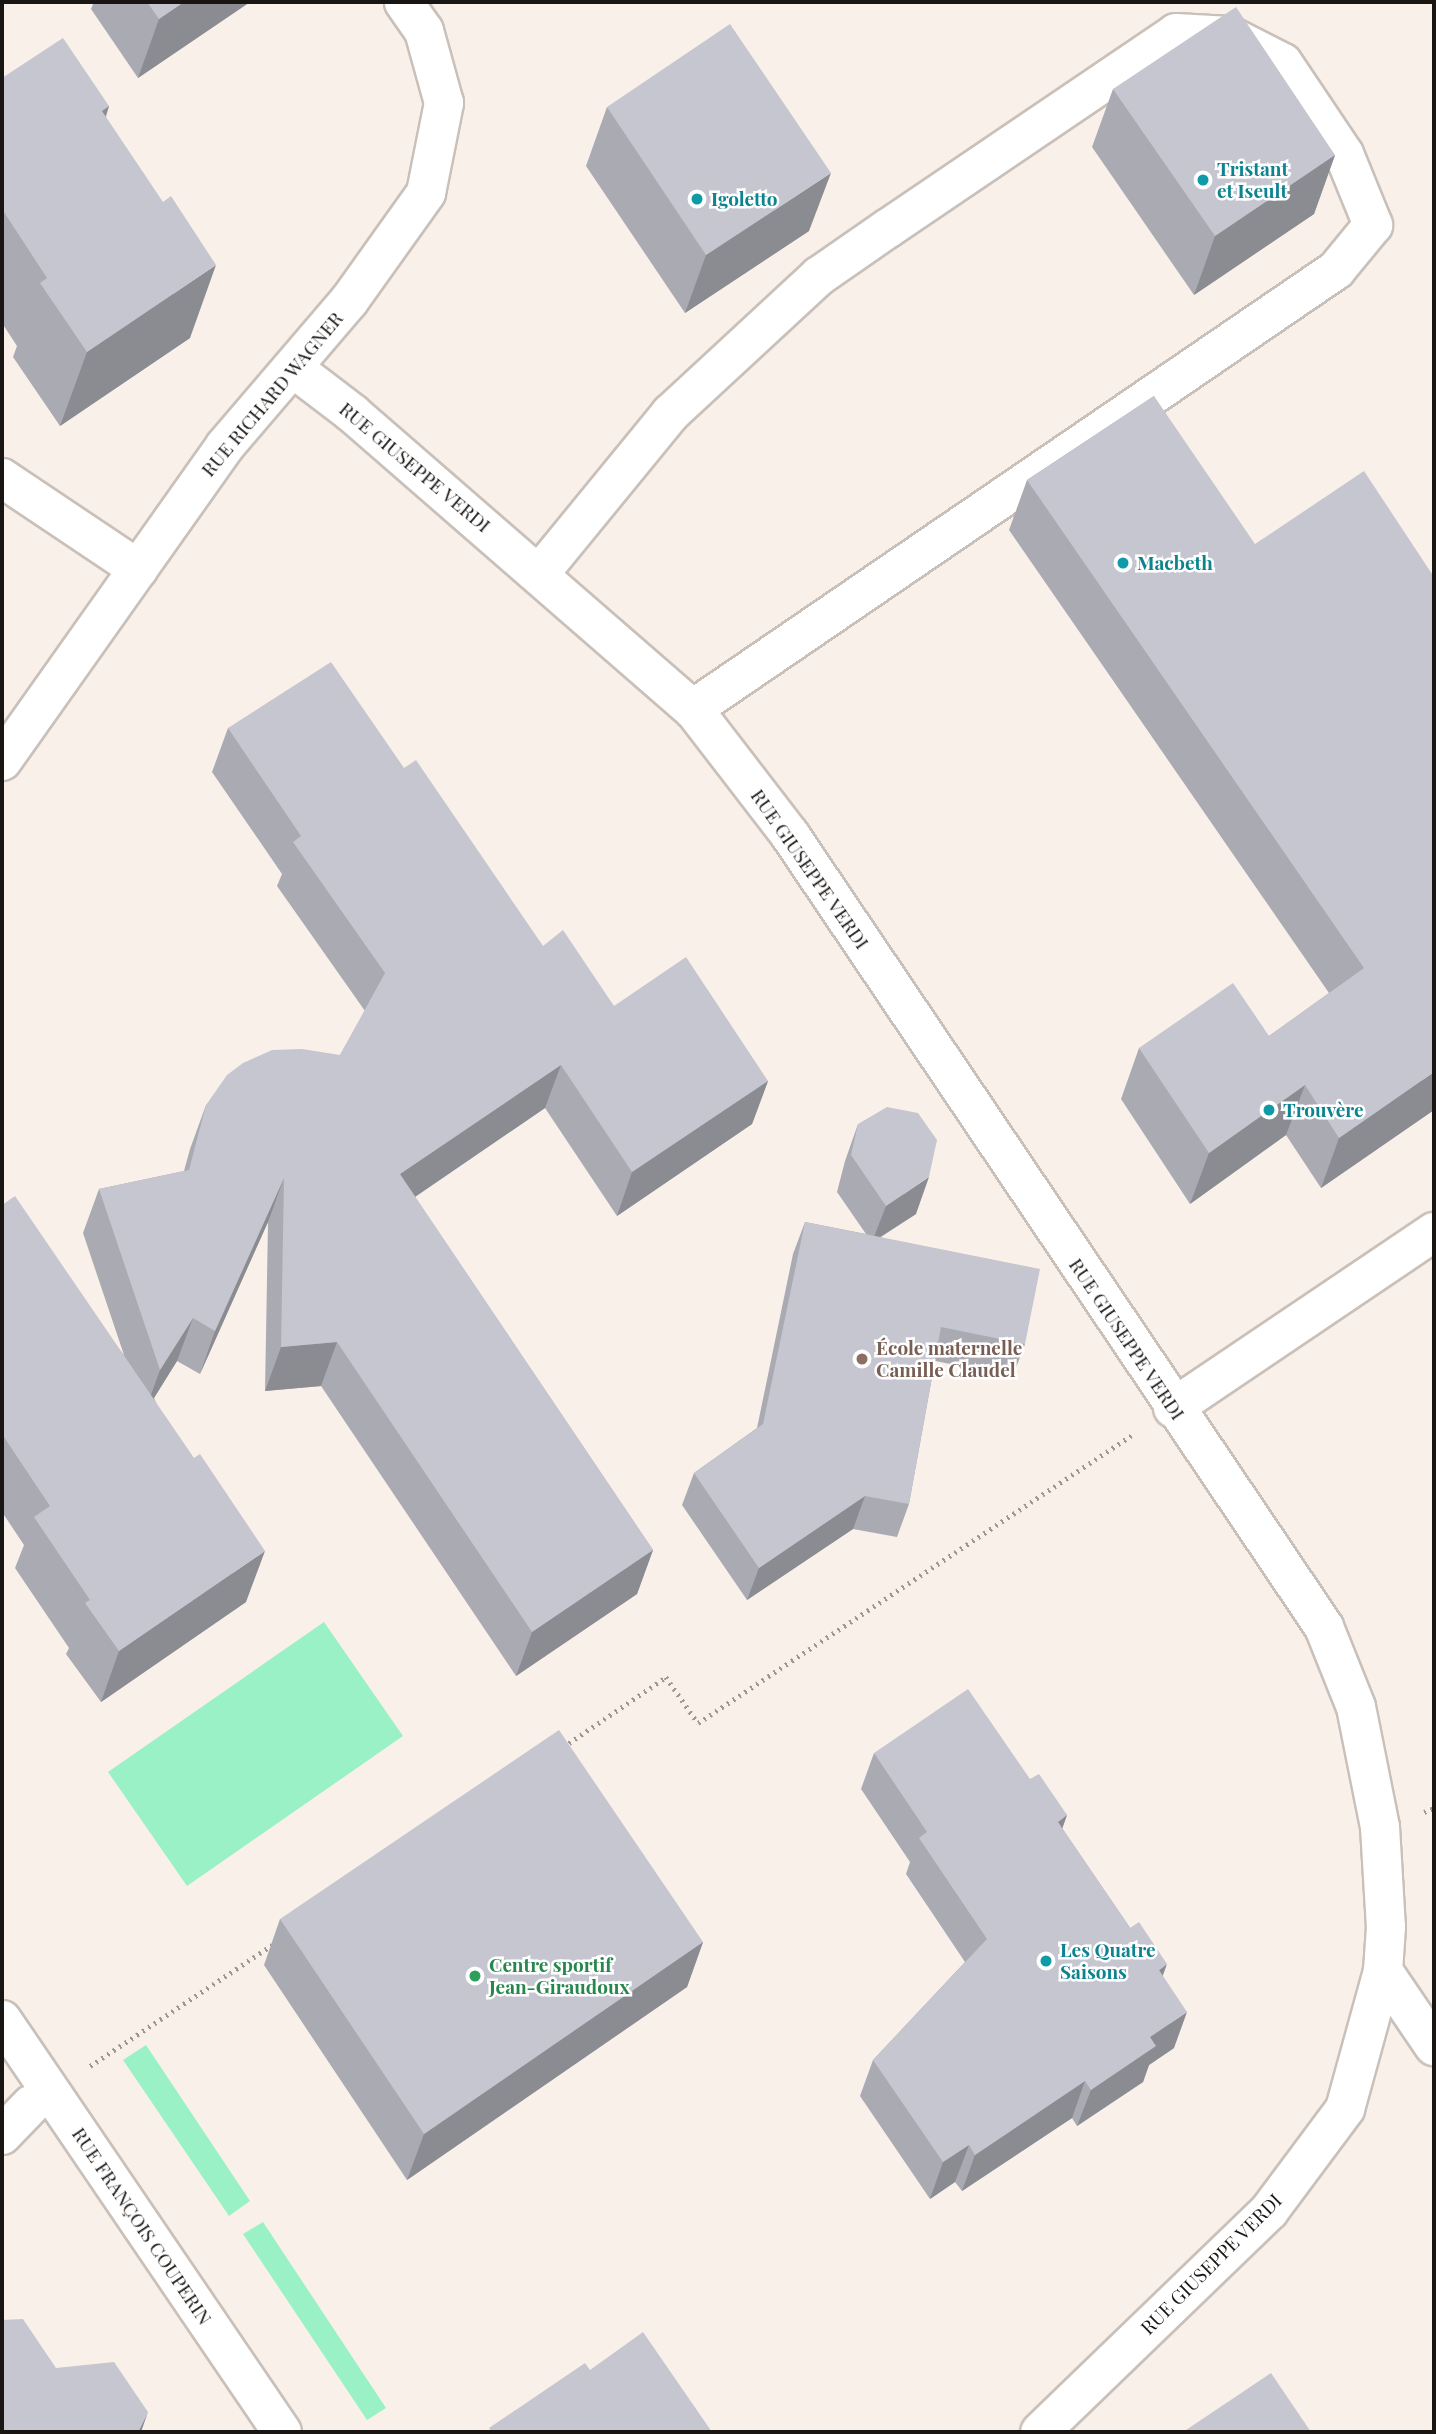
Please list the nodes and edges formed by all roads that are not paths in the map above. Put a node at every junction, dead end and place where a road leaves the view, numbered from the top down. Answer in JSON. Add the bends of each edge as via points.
{"nodes":[{"id":1,"x":404,"y":2,"type":"edge"},
{"id":2,"x":293,"y":368,"type":"junction"},
{"id":3,"x":2,"y":478,"type":"edge"},
{"id":4,"x":138,"y":569,"type":"junction"},
{"id":5,"x":540,"y":573,"type":"junction"},
{"id":6,"x":693,"y":709,"type":"junction"},
{"id":7,"x":2,"y":761,"type":"edge"},
{"id":8,"x":1434,"y":1232,"type":"edge"},
{"id":9,"x":1172,"y":1408,"type":"junction"},
{"id":10,"x":1383,"y":1971,"type":"junction"},
{"id":11,"x":2,"y":2020,"type":"edge"},
{"id":12,"x":1434,"y":2046,"type":"edge"},
{"id":13,"x":31,"y":2105,"type":"dead end"},
{"id":14,"x":2,"y":2135,"type":"edge"},
{"id":15,"x":282,"y":2432,"type":"edge"},
{"id":16,"x":1040,"y":2432,"type":"edge"}],
"edges":[{"from":1,"to":2,"type":"street","name":"RUE RICHARD WAGNER","via":[[424,31],[444,103],[425,193],[349,301]]},
{"from":2,"to":4,"type":"street","name":"RUE RICHARD WAGNER","via":[[225,446]]},
{"from":2,"to":5,"type":"street","name":"RUE GIUSEPPE VERDI"},
{"from":3,"to":4,"type":"street"},
{"from":4,"to":7,"type":"street","name":"RUE RICHARD WAGNER"},
{"from":5,"to":6,"type":"street","name":"RUE GIUSEPPE VERDI"},
{"from":5,"to":6,"type":"street","via":[[671,414],[819,276],[1176,33],[1230,36],[1283,63],[1343,154],[1373,225],[1336,270]]},
{"from":6,"to":9,"type":"street","name":"RUE GIUSEPPE VERDI","via":[[790,835]]},
{"from":8,"to":9,"type":"street"},
{"from":9,"to":10,"type":"street","name":"RUE GIUSEPPE VERDI","via":[[1324,1627],[1356,1707],[1380,1827],[1386,1927]]},
{"from":10,"to":12,"type":"street"},
{"from":10,"to":16,"type":"street","name":"RUE GIUSEPPE VERDI","via":[[1345,2109],[1269,2211]]},
{"from":11,"to":15,"type":"street","name":"RUE FRANÇOIS COUPERIN"},
{"from":13,"to":14,"type":"street"}]}
